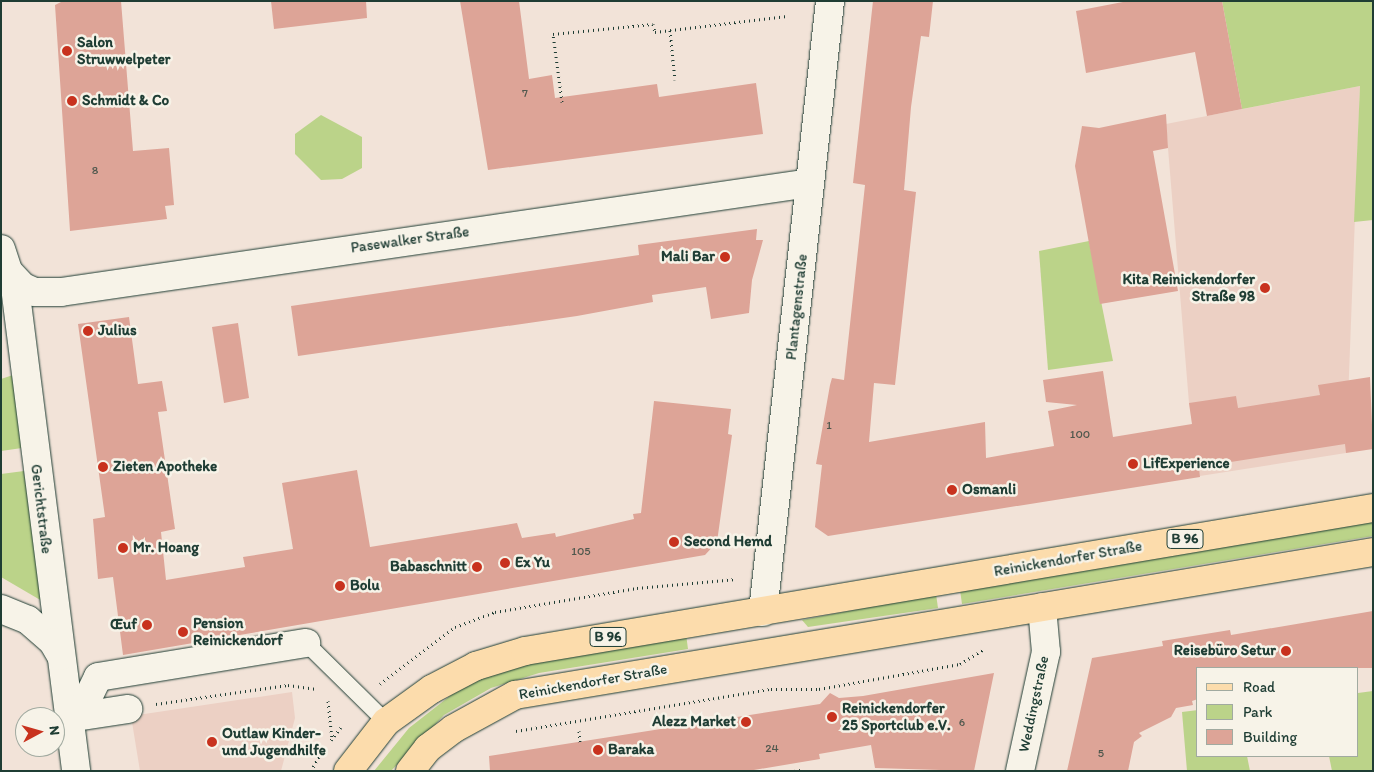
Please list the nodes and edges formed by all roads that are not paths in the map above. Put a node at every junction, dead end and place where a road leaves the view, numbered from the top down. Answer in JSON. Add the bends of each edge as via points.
{"nodes":[{"id":1,"x":830,"y":1,"type":"edge"},
{"id":2,"x":810,"y":183,"type":"junction"},
{"id":3,"x":1,"y":249,"type":"edge"},
{"id":4,"x":14,"y":279,"type":"junction"},
{"id":5,"x":19,"y":332,"type":"junction"},
{"id":6,"x":1,"y":356,"type":"edge"},
{"id":7,"x":1373,"y":508,"type":"edge"},
{"id":8,"x":1373,"y":552,"type":"edge"},
{"id":9,"x":1042,"y":607,"type":"junction"},
{"id":10,"x":1,"y":608,"type":"edge"},
{"id":11,"x":763,"y":612,"type":"junction"},
{"id":12,"x":306,"y":643,"type":"joint"},
{"id":13,"x":770,"y":652,"type":"junction"},
{"id":14,"x":59,"y":653,"type":"junction"},
{"id":15,"x":128,"y":708,"type":"road end"},
{"id":16,"x":74,"y":717,"type":"junction"},
{"id":17,"x":386,"y":722,"type":"junction"},
{"id":18,"x":75,"y":769,"type":"edge"},
{"id":19,"x":348,"y":771,"type":"edge"},
{"id":20,"x":410,"y":771,"type":"edge"},
{"id":21,"x":1020,"y":771,"type":"edge"}],
"edges":[{"from":1,"to":2,"type":"street","name":"Plantagenstraße"},
{"from":2,"to":4,"type":"street","name":"Pasewalker Straße","via":[[61,292],[34,292]]},
{"from":2,"to":11,"type":"street","name":"Plantagenstraße"},
{"from":3,"to":4,"type":"street","name":"Gerichtstraße"},
{"from":4,"to":5,"type":"street","name":"Gerichtstraße"},
{"from":5,"to":6,"type":"street"},
{"from":5,"to":14,"type":"street","name":"Gerichtstraße"},
{"from":7,"to":11,"type":"main road","name":"Reinickendorfer Straße","number":"B 96"},
{"from":8,"to":9,"type":"main road","name":"Reinickendorfer Straße"},
{"from":9,"to":13,"type":"main road","name":"Reinickendorfer Straße"},
{"from":9,"to":21,"type":"street","name":"Weddingstraße","via":[[1046,652]]},
{"from":10,"to":14,"type":"street","via":[[28,620]]},
{"from":11,"to":13,"type":"main road"},
{"from":11,"to":17,"type":"main road","name":"Reinickendorfer Straße","number":"B 96","via":[[525,651],[456,674]]},
{"from":12,"to":16,"type":"street","via":[[98,677]]},
{"from":12,"to":17,"type":"lane"},
{"from":13,"to":20,"type":"main road","name":"Reinickendorfer Straße","via":[[514,695],[453,729],[428,748]]},
{"from":14,"to":16,"type":"street","via":[[73,675]]},
{"from":15,"to":16,"type":"street"},
{"from":16,"to":18,"type":"street"},
{"from":17,"to":19,"type":"main road","name":"Reinickendorfer Straße","number":"B 96"}]}
